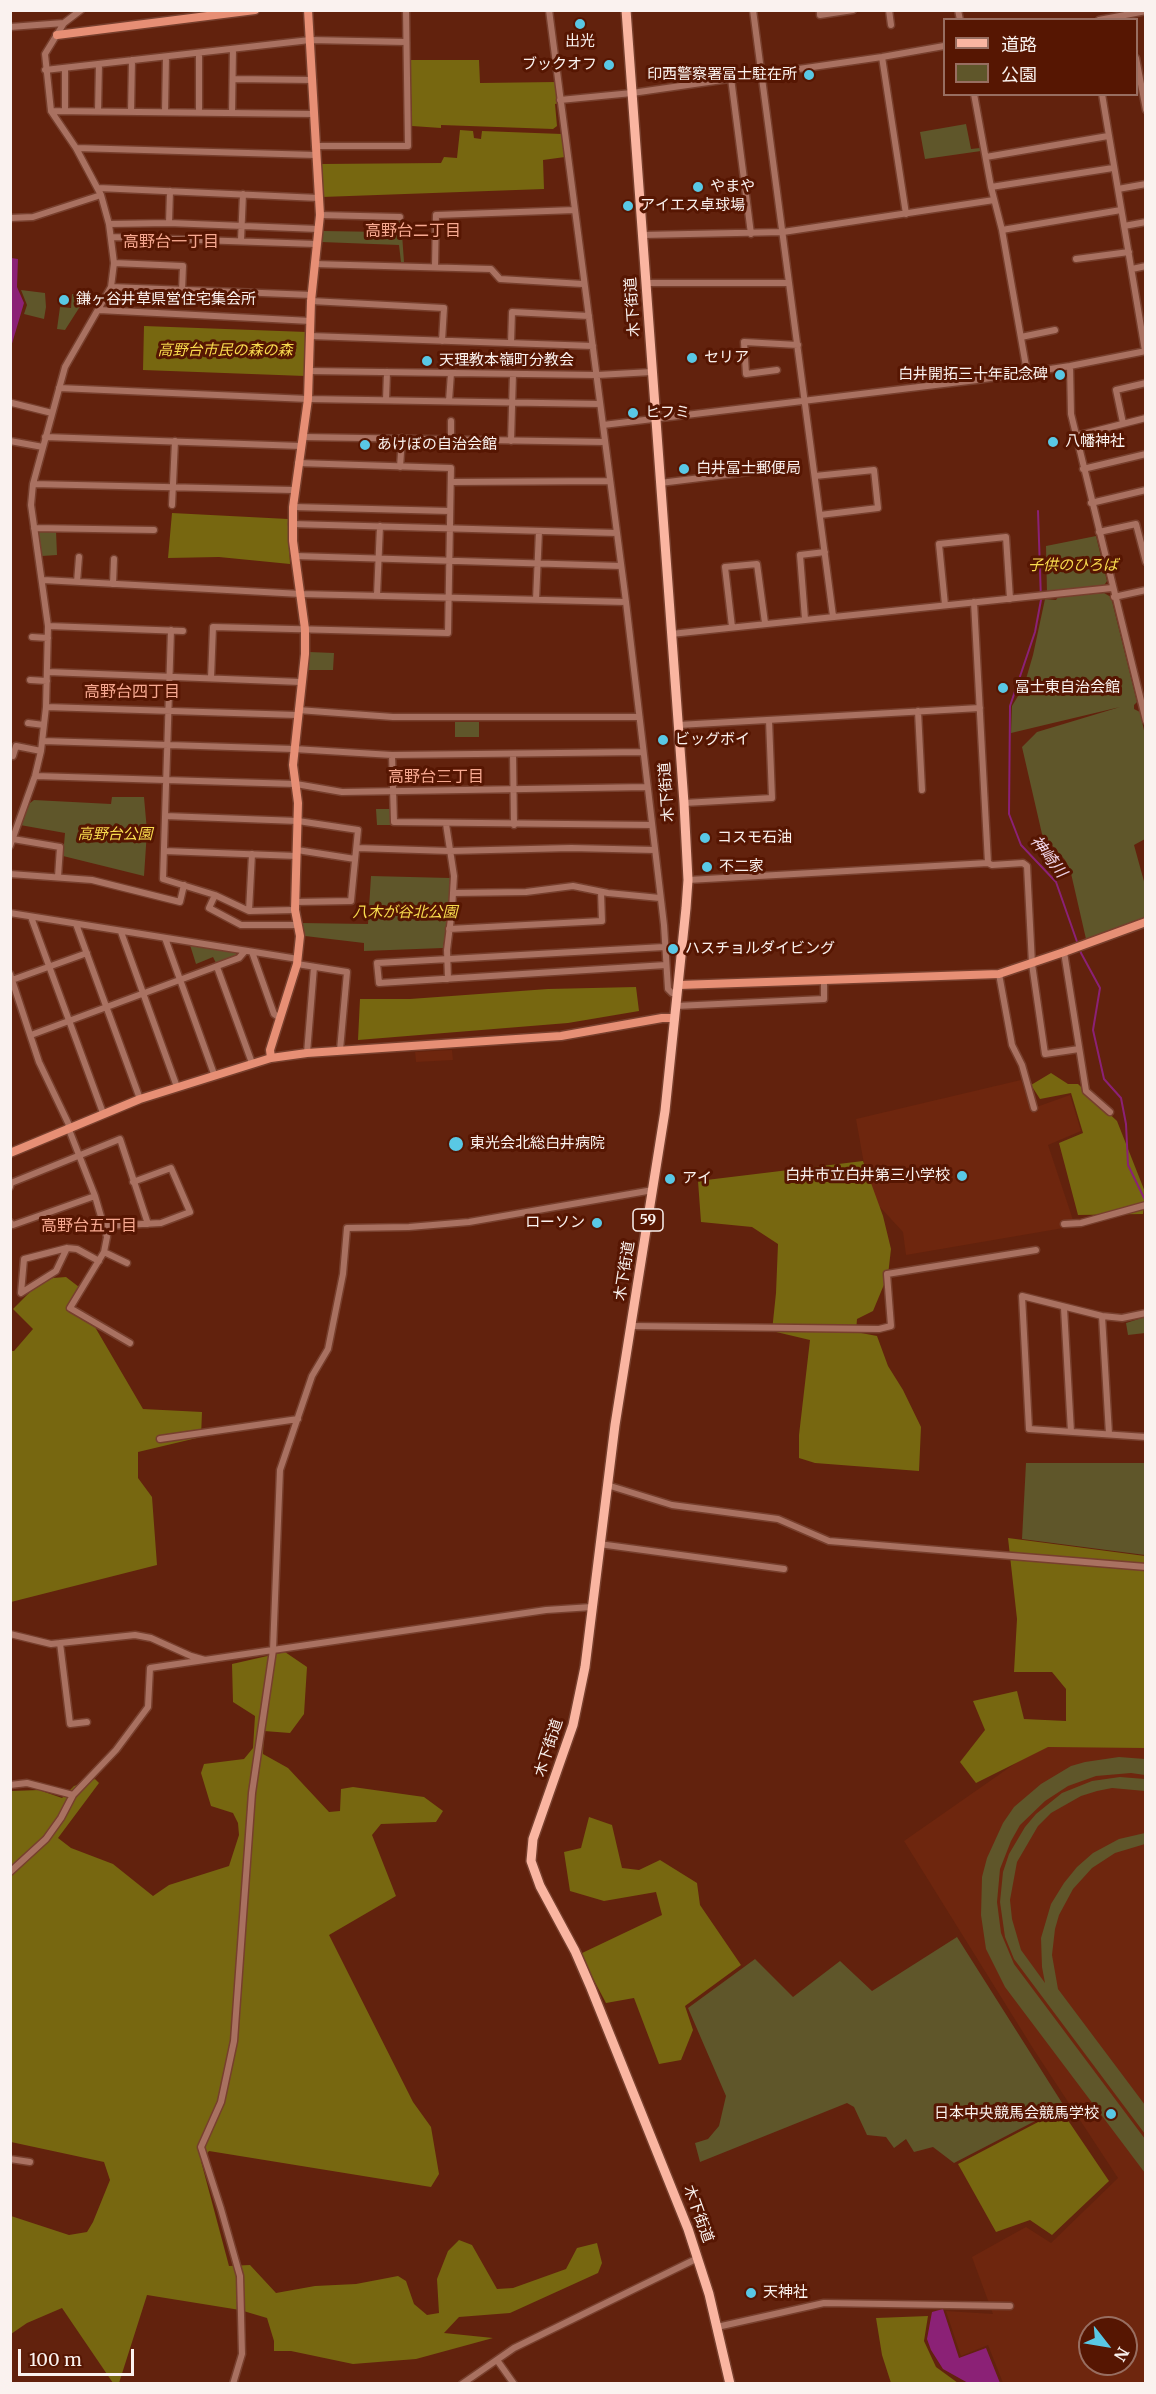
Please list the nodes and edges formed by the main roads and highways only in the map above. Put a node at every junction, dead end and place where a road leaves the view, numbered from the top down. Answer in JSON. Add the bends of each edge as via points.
{"nodes":[{"id":1,"x":627,"y":10,"type":"edge"},
{"id":2,"x":730,"y":2384,"type":"edge"}],
"edges":[{"from":1,"to":2,"type":"main road","name":"木下街道","number":"59","via":[[688,880],[667,1099],[607,1485],[585,1667],[573,1725],[532,1839],[531,1861],[575,1951],[669,2180],[698,2258]]}]}
